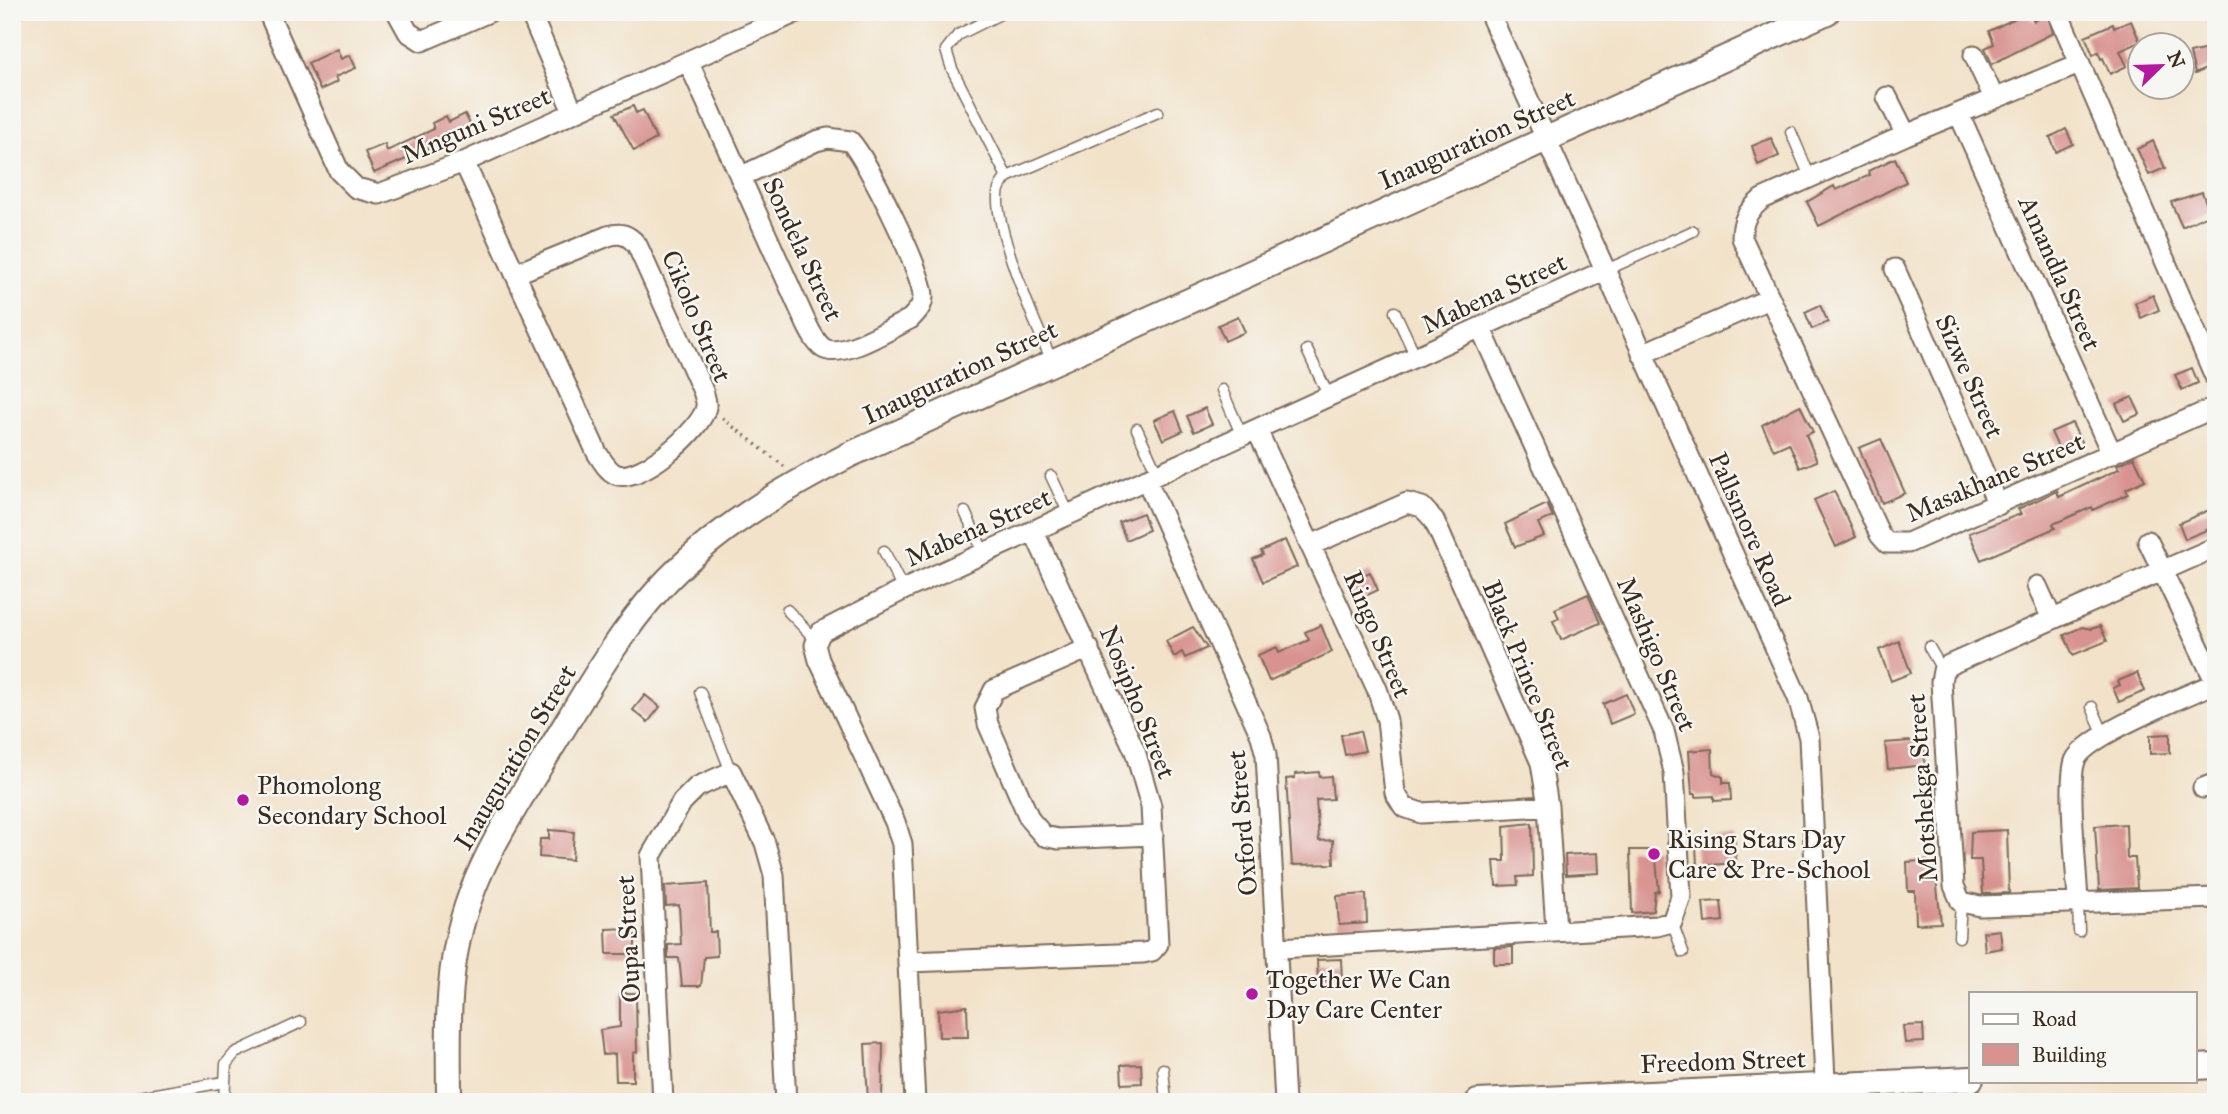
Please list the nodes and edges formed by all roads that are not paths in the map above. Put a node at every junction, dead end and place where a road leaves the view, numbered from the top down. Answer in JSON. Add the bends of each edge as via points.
{"nodes":[{"id":1,"x":268,"y":12,"type":"edge"},
{"id":2,"x":397,"y":12,"type":"edge"},
{"id":3,"x":489,"y":12,"type":"edge"},
{"id":4,"x":530,"y":12,"type":"edge"},
{"id":5,"x":1004,"y":12,"type":"edge"},
{"id":6,"x":1489,"y":12,"type":"edge"},
{"id":7,"x":1828,"y":12,"type":"edge"},
{"id":8,"x":795,"y":13,"type":"edge"},
{"id":9,"x":2059,"y":15,"type":"dead end"},
{"id":10,"x":1974,"y":55,"type":"dead end"},
{"id":11,"x":688,"y":61,"type":"junction"},
{"id":12,"x":2079,"y":64,"type":"junction"},
{"id":13,"x":1887,"y":97,"type":"dead end"},
{"id":14,"x":1994,"y":98,"type":"junction"},
{"id":15,"x":573,"y":112,"type":"junction"},
{"id":16,"x":1158,"y":112,"type":"dead end"},
{"id":17,"x":1959,"y":114,"type":"junction"},
{"id":18,"x":1791,"y":132,"type":"dead end"},
{"id":19,"x":1906,"y":135,"type":"junction"},
{"id":20,"x":1547,"y":140,"type":"junction"},
{"id":21,"x":464,"y":162,"type":"junction"},
{"id":22,"x":740,"y":177,"type":"junction"},
{"id":23,"x":1007,"y":177,"type":"junction"},
{"id":24,"x":1810,"y":177,"type":"junction"},
{"id":25,"x":1693,"y":230,"type":"dead end"},
{"id":26,"x":1895,"y":269,"type":"dead end"},
{"id":27,"x":1604,"y":271,"type":"junction"},
{"id":28,"x":515,"y":274,"type":"junction"},
{"id":29,"x":1769,"y":299,"type":"junction"},
{"id":30,"x":1395,"y":312,"type":"dead end"},
{"id":31,"x":1481,"y":328,"type":"junction"},
{"id":32,"x":1307,"y":350,"type":"dead end"},
{"id":33,"x":1642,"y":354,"type":"junction"},
{"id":34,"x":1416,"y":358,"type":"junction"},
{"id":35,"x":1052,"y":361,"type":"junction"},
{"id":36,"x":2216,"y":379,"type":"edge"},
{"id":37,"x":1222,"y":390,"type":"dead end"},
{"id":38,"x":1329,"y":397,"type":"junction"},
{"id":39,"x":2216,"y":407,"type":"edge"},
{"id":40,"x":1137,"y":429,"type":"dead end"},
{"id":41,"x":1250,"y":433,"type":"junction"},
{"id":42,"x":2112,"y":454,"type":"junction"},
{"id":43,"x":1051,"y":476,"type":"dead end"},
{"id":44,"x":1152,"y":477,"type":"junction"},
{"id":45,"x":1998,"y":505,"type":"junction"},
{"id":46,"x":965,"y":512,"type":"dead end"},
{"id":47,"x":1069,"y":514,"type":"junction"},
{"id":48,"x":1034,"y":532,"type":"junction"},
{"id":49,"x":2148,"y":541,"type":"dead end"},
{"id":50,"x":1311,"y":545,"type":"junction"},
{"id":51,"x":2216,"y":547,"type":"edge"},
{"id":52,"x":884,"y":551,"type":"dead end"},
{"id":53,"x":984,"y":553,"type":"junction"},
{"id":54,"x":2163,"y":571,"type":"junction"},
{"id":55,"x":2037,"y":586,"type":"dead end"},
{"id":56,"x":903,"y":590,"type":"junction"},
{"id":57,"x":787,"y":610,"type":"dead end"},
{"id":58,"x":2052,"y":619,"type":"junction"},
{"id":59,"x":816,"y":640,"type":"junction"},
{"id":60,"x":1928,"y":647,"type":"dead end"},
{"id":61,"x":1089,"y":648,"type":"junction"},
{"id":62,"x":1943,"y":671,"type":"junction"},
{"id":63,"x":2216,"y":683,"type":"edge"},
{"id":64,"x":700,"y":692,"type":"dead end"},
{"id":65,"x":2092,"y":707,"type":"dead end"},
{"id":66,"x":2104,"y":735,"type":"junction"},
{"id":67,"x":731,"y":772,"type":"junction"},
{"id":68,"x":1548,"y":806,"type":"junction"},
{"id":69,"x":1153,"y":835,"type":"junction"},
{"id":70,"x":2216,"y":898,"type":"edge"},
{"id":71,"x":1961,"y":902,"type":"junction"},
{"id":72,"x":2078,"y":902,"type":"junction"},
{"id":73,"x":1672,"y":922,"type":"junction"},
{"id":74,"x":1556,"y":930,"type":"junction"},
{"id":75,"x":2079,"y":931,"type":"dead end"},
{"id":76,"x":1959,"y":937,"type":"dead end"},
{"id":77,"x":1279,"y":947,"type":"junction"},
{"id":78,"x":1683,"y":953,"type":"dead end"},
{"id":79,"x":909,"y":962,"type":"junction"},
{"id":80,"x":301,"y":1022,"type":"dead end"},
{"id":81,"x":2216,"y":1066,"type":"edge"},
{"id":82,"x":2196,"y":1067,"type":"edge"},
{"id":83,"x":1163,"y":1069,"type":"dead end"},
{"id":84,"x":1969,"y":1079,"type":"edge"},
{"id":85,"x":224,"y":1082,"type":"junction"},
{"id":86,"x":1826,"y":1094,"type":"edge"},
{"id":87,"x":1553,"y":1100,"type":"edge"},
{"id":88,"x":110,"y":1102,"type":"edge"},
{"id":89,"x":224,"y":1102,"type":"edge"},
{"id":90,"x":449,"y":1102,"type":"edge"},
{"id":91,"x":663,"y":1102,"type":"edge"},
{"id":92,"x":786,"y":1102,"type":"edge"},
{"id":93,"x":915,"y":1102,"type":"edge"},
{"id":94,"x":1166,"y":1102,"type":"edge"},
{"id":95,"x":1285,"y":1102,"type":"edge"},
{"id":96,"x":1478,"y":1102,"type":"edge"}],
"edges":[{"from":1,"to":21,"type":"street","name":"Mnguni Street","via":[[339,171],[356,188],[379,194]]},
{"from":2,"to":3,"type":"street","via":[[408,32],[422,41]]},
{"from":4,"to":15,"type":"street"},
{"from":5,"to":23,"type":"lane","via":[[958,35],[946,50]]},
{"from":6,"to":20,"type":"street","name":"Pallsmore Road"},
{"from":7,"to":20,"type":"street","name":"Inauguration Street"},
{"from":8,"to":11,"type":"street","name":"Mnguni Street"},
{"from":9,"to":12,"type":"street"},
{"from":10,"to":14,"type":"street"},
{"from":11,"to":15,"type":"street","name":"Mnguni Street"},
{"from":11,"to":22,"type":"street","name":"Sondela Street"},
{"from":12,"to":14,"type":"street"},
{"from":12,"to":36,"type":"street"},
{"from":13,"to":19,"type":"street"},
{"from":14,"to":17,"type":"street"},
{"from":15,"to":21,"type":"street","name":"Mnguni Street"},
{"from":16,"to":23,"type":"lane"},
{"from":17,"to":19,"type":"street"},
{"from":17,"to":42,"type":"street","name":"Amandla Street"},
{"from":18,"to":24,"type":"lane"},
{"from":19,"to":24,"type":"street"},
{"from":20,"to":27,"type":"street","name":"Pallsmore Road"},
{"from":20,"to":35,"type":"street","name":"Inauguration Street"},
{"from":21,"to":28,"type":"street","name":"Cikolo Street"},
{"from":22,"to":22,"type":"street","name":"Sondela Street","via":[[807,325],[823,348],[849,348],[911,319],[918,311],[923,303],[921,283],[871,172],[850,141],[816,141]]},
{"from":23,"to":35,"type":"lane","via":[[998,197],[1003,229]]},
{"from":24,"to":29,"type":"street","name":"Masakhane Street","via":[[1754,206],[1742,223],[1742,238]]},
{"from":25,"to":27,"type":"lane"},
{"from":26,"to":45,"type":"street","name":"Sizwe Street"},
{"from":27,"to":31,"type":"street","name":"Mabena Street"},
{"from":27,"to":33,"type":"street","name":"Pallsmore Road"},
{"from":28,"to":28,"type":"street","name":"Cikolo Street","via":[[597,453],[615,474],[635,474],[683,441],[706,406],[698,378],[631,238],[608,236]]},
{"from":29,"to":33,"type":"street"},
{"from":29,"to":45,"type":"street","name":"Masakhane Street","via":[[1887,543],[1908,543]]},
{"from":30,"to":34,"type":"lane"},
{"from":31,"to":34,"type":"street","name":"Mabena Street"},
{"from":31,"to":73,"type":"street","name":"Mashigo Street","via":[[1664,731],[1674,772],[1681,897]]},
{"from":32,"to":38,"type":"lane"},
{"from":33,"to":86,"type":"street","name":"Pallsmore Road","via":[[1805,720],[1813,797]]},
{"from":34,"to":38,"type":"street","name":"Mabena Street"},
{"from":35,"to":90,"type":"street","name":"Inauguration Street","via":[[802,480],[735,520],[660,588],[631,625],[511,814],[484,865],[458,936],[450,979]]},
{"from":37,"to":41,"type":"lane"},
{"from":38,"to":41,"type":"street","name":"Mabena Street"},
{"from":39,"to":42,"type":"street","name":"Masakhane Street"},
{"from":40,"to":44,"type":"lane"},
{"from":41,"to":44,"type":"street","name":"Mabena Street"},
{"from":41,"to":50,"type":"street","name":"Ringo Street"},
{"from":42,"to":45,"type":"street","name":"Masakhane Street"},
{"from":43,"to":47,"type":"lane"},
{"from":44,"to":47,"type":"street","name":"Mabena Street"},
{"from":44,"to":77,"type":"street","name":"Oxford Street","via":[[1264,745]]},
{"from":46,"to":53,"type":"lane"},
{"from":47,"to":48,"type":"street","name":"Mabena Street"},
{"from":48,"to":53,"type":"street","name":"Mabena Street"},
{"from":48,"to":61,"type":"street","name":"Nosipho Street"},
{"from":49,"to":54,"type":"street"},
{"from":50,"to":68,"type":"street","name":"Ringo Street","via":[[1384,707],[1392,786],[1398,802],[1421,813]]},
{"from":50,"to":68,"type":"street","name":"Black Prince Street","via":[[1407,503],[1422,507],[1434,520],[1541,763]]},
{"from":51,"to":54,"type":"street","name":"Motshekga Street"},
{"from":52,"to":56,"type":"lane"},
{"from":53,"to":56,"type":"street","name":"Mabena Street"},
{"from":54,"to":58,"type":"street","name":"Motshekga Street"},
{"from":54,"to":63,"type":"street"},
{"from":55,"to":58,"type":"street"},
{"from":56,"to":59,"type":"street","name":"Mabena Street","via":[[835,622]]},
{"from":57,"to":59,"type":"lane"},
{"from":58,"to":62,"type":"street","name":"Motshekga Street"},
{"from":59,"to":79,"type":"street","via":[[819,660],[899,833]]},
{"from":60,"to":62,"type":"lane"},
{"from":61,"to":69,"type":"street","name":"Nosipho Street","via":[[1143,770]]},
{"from":61,"to":69,"type":"street","via":[[994,690],[985,708],[988,724],[1030,820],[1044,836]]},
{"from":62,"to":71,"type":"street","name":"Motshekga Street","via":[[1954,886]]},
{"from":63,"to":66,"type":"street"},
{"from":64,"to":67,"type":"lane"},
{"from":65,"to":66,"type":"lane"},
{"from":66,"to":72,"type":"street","via":[[2081,751],[2072,776]]},
{"from":67,"to":91,"type":"street","name":"Oupa Street","via":[[697,787],[682,802],[651,856]]},
{"from":67,"to":92,"type":"street","via":[[765,843],[774,875]]},
{"from":68,"to":74,"type":"street","name":"Black Prince Street"},
{"from":69,"to":79,"type":"street","name":"Nosipho Street","via":[[1159,938],[1152,951]]},
{"from":70,"to":72,"type":"street","name":"Motshekga Street"},
{"from":71,"to":72,"type":"street","name":"Motshekga Street","via":[[1980,906]]},
{"from":71,"to":76,"type":"lane"},
{"from":72,"to":75,"type":"lane"},
{"from":73,"to":74,"type":"street"},
{"from":73,"to":78,"type":"lane"},
{"from":74,"to":77,"type":"street"},
{"from":77,"to":95,"type":"street","name":"Oxford Street"},
{"from":79,"to":93,"type":"street"},
{"from":80,"to":85,"type":"lane","via":[[235,1052],[226,1064]]},
{"from":81,"to":82,"type":"street"},
{"from":83,"to":94,"type":"lane"},
{"from":84,"to":86,"type":"street","name":"Freedom Street"},
{"from":85,"to":88,"type":"lane"},
{"from":85,"to":89,"type":"lane"},
{"from":86,"to":87,"type":"street","name":"Freedom Street"},
{"from":87,"to":96,"type":"street","name":"Freedom Street"}]}
